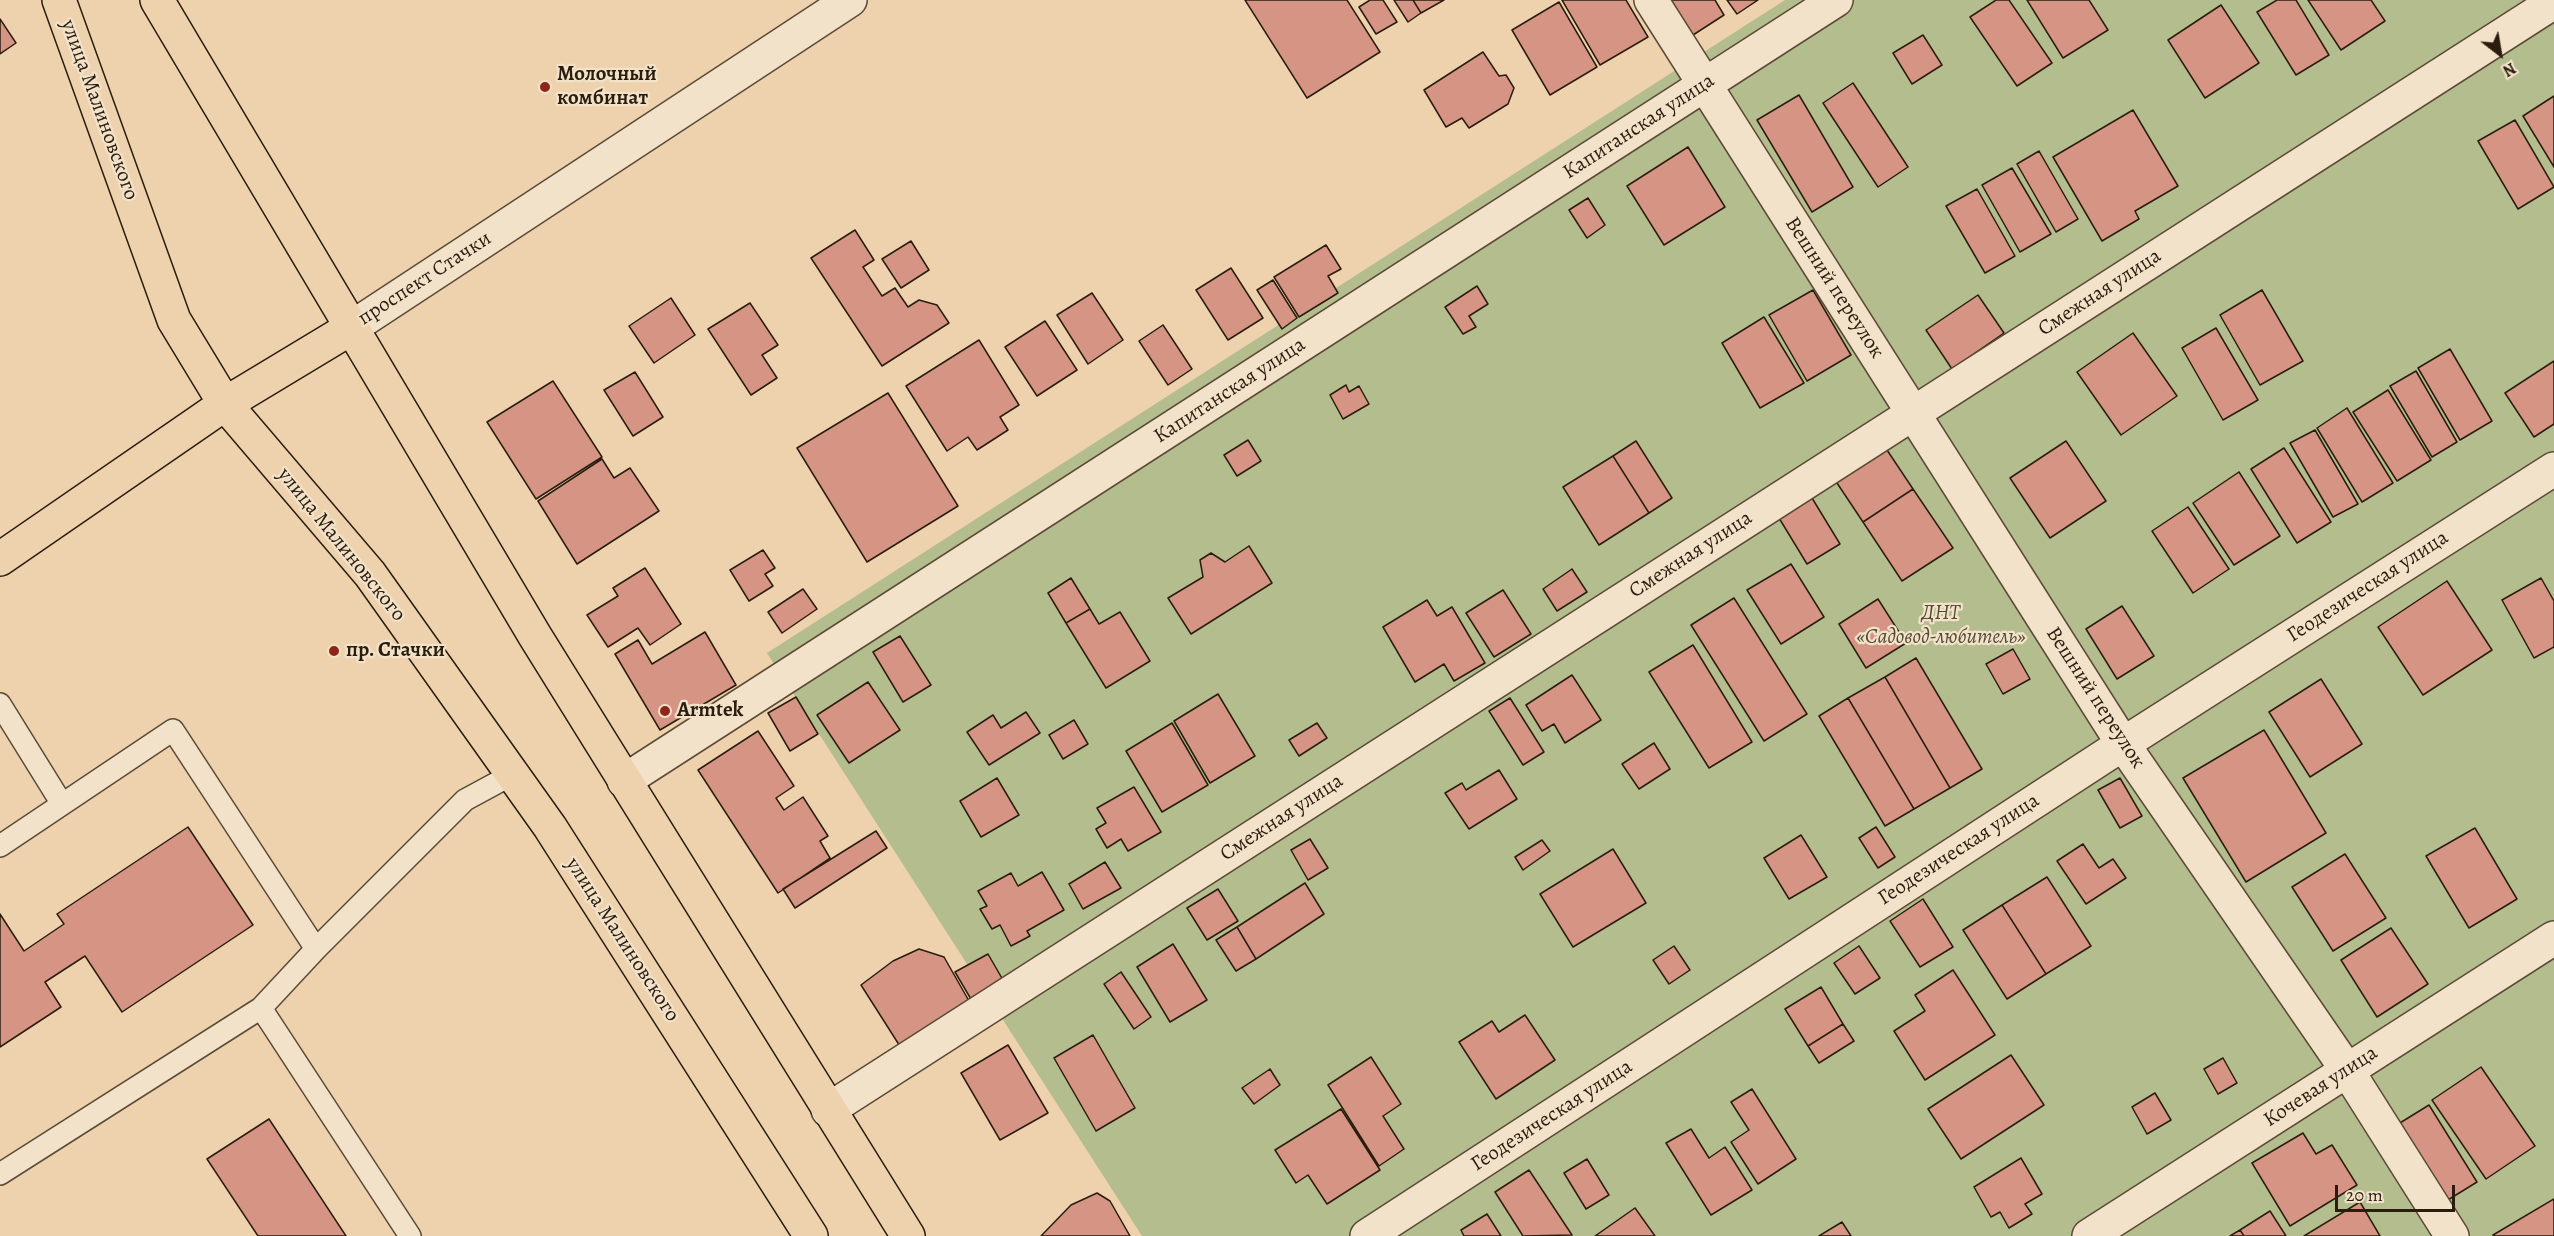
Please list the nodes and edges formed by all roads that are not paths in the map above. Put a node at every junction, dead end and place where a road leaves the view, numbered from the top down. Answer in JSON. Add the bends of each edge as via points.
{"nodes":[{"id":1,"x":59,"y":0,"type":"edge"},
{"id":2,"x":157,"y":0,"type":"edge"},
{"id":3,"x":850,"y":0,"type":"edge"},
{"id":4,"x":1651,"y":0,"type":"edge"},
{"id":5,"x":1836,"y":0,"type":"edge"},
{"id":6,"x":2554,"y":2,"type":"edge"},
{"id":7,"x":1703,"y":85,"type":"junction"},
{"id":8,"x":351,"y":328,"type":"junction"},
{"id":9,"x":225,"y":405,"type":"junction"},
{"id":10,"x":1914,"y":412,"type":"junction"},
{"id":11,"x":2554,"y":469,"type":"edge"},
{"id":12,"x":0,"y":560,"type":"edge"},
{"id":13,"x":0,"y":704,"type":"edge"},
{"id":14,"x":2123,"y":744,"type":"junction"},
{"id":15,"x":513,"y":774,"type":"junction"},
{"id":16,"x":624,"y":781,"type":"junction"},
{"id":17,"x":62,"y":804,"type":"junction"},
{"id":18,"x":0,"y":846,"type":"edge"},
{"id":19,"x":2554,"y":938,"type":"edge"},
{"id":20,"x":316,"y":948,"type":"junction"},
{"id":21,"x":261,"y":1008,"type":"junction"},
{"id":22,"x":2347,"y":1070,"type":"junction"},
{"id":23,"x":828,"y":1110,"type":"junction"},
{"id":24,"x":0,"y":1174,"type":"edge"},
{"id":25,"x":410,"y":1236,"type":"edge"},
{"id":26,"x":811,"y":1236,"type":"edge"},
{"id":27,"x":908,"y":1236,"type":"edge"},
{"id":28,"x":1367,"y":1236,"type":"edge"},
{"id":29,"x":2089,"y":1236,"type":"edge"},
{"id":30,"x":2452,"y":1236,"type":"edge"}],
"edges":[{"from":1,"to":9,"type":"main road","name":"улица Малиновского","via":[[174,320]]},
{"from":2,"to":8,"type":"main road"},
{"from":3,"to":8,"type":"street","name":"проспект Стачки"},
{"from":4,"to":7,"type":"street","name":"Вешний переулок"},
{"from":5,"to":7,"type":"street","name":"Капитанская улица"},
{"from":6,"to":10,"type":"street","name":"Смежная улица"},
{"from":7,"to":10,"type":"street","name":"Вешний переулок"},
{"from":7,"to":16,"type":"street","name":"Капитанская улица"},
{"from":8,"to":9,"type":"main road","name":"проспект Стачки"},
{"from":8,"to":16,"type":"main road"},
{"from":9,"to":12,"type":"main road","name":"проспект Стачки"},
{"from":9,"to":15,"type":"main road","name":"улица Малиновского","via":[[370,574]]},
{"from":10,"to":14,"type":"street","name":"Вешний переулок"},
{"from":10,"to":23,"type":"street","name":"Смежная улица"},
{"from":11,"to":14,"type":"street","name":"Геодезическая улица"},
{"from":13,"to":17,"type":"lane"},
{"from":14,"to":22,"type":"street","name":"Вешний переулок"},
{"from":14,"to":28,"type":"street","name":"Геодезическая улица"},
{"from":15,"to":20,"type":"lane","via":[[465,800]]},
{"from":15,"to":26,"type":"main road","name":"улица Малиновского"},
{"from":16,"to":23,"type":"main road"},
{"from":17,"to":18,"type":"lane"},
{"from":17,"to":20,"type":"lane","via":[[173,730]]},
{"from":19,"to":22,"type":"street","name":"Кочевая улица"},
{"from":20,"to":21,"type":"lane"},
{"from":21,"to":24,"type":"lane"},
{"from":21,"to":25,"type":"lane"},
{"from":22,"to":29,"type":"street","name":"Кочевая улица"},
{"from":22,"to":30,"type":"street","name":"Вешний переулок"},
{"from":23,"to":27,"type":"main road"}]}
